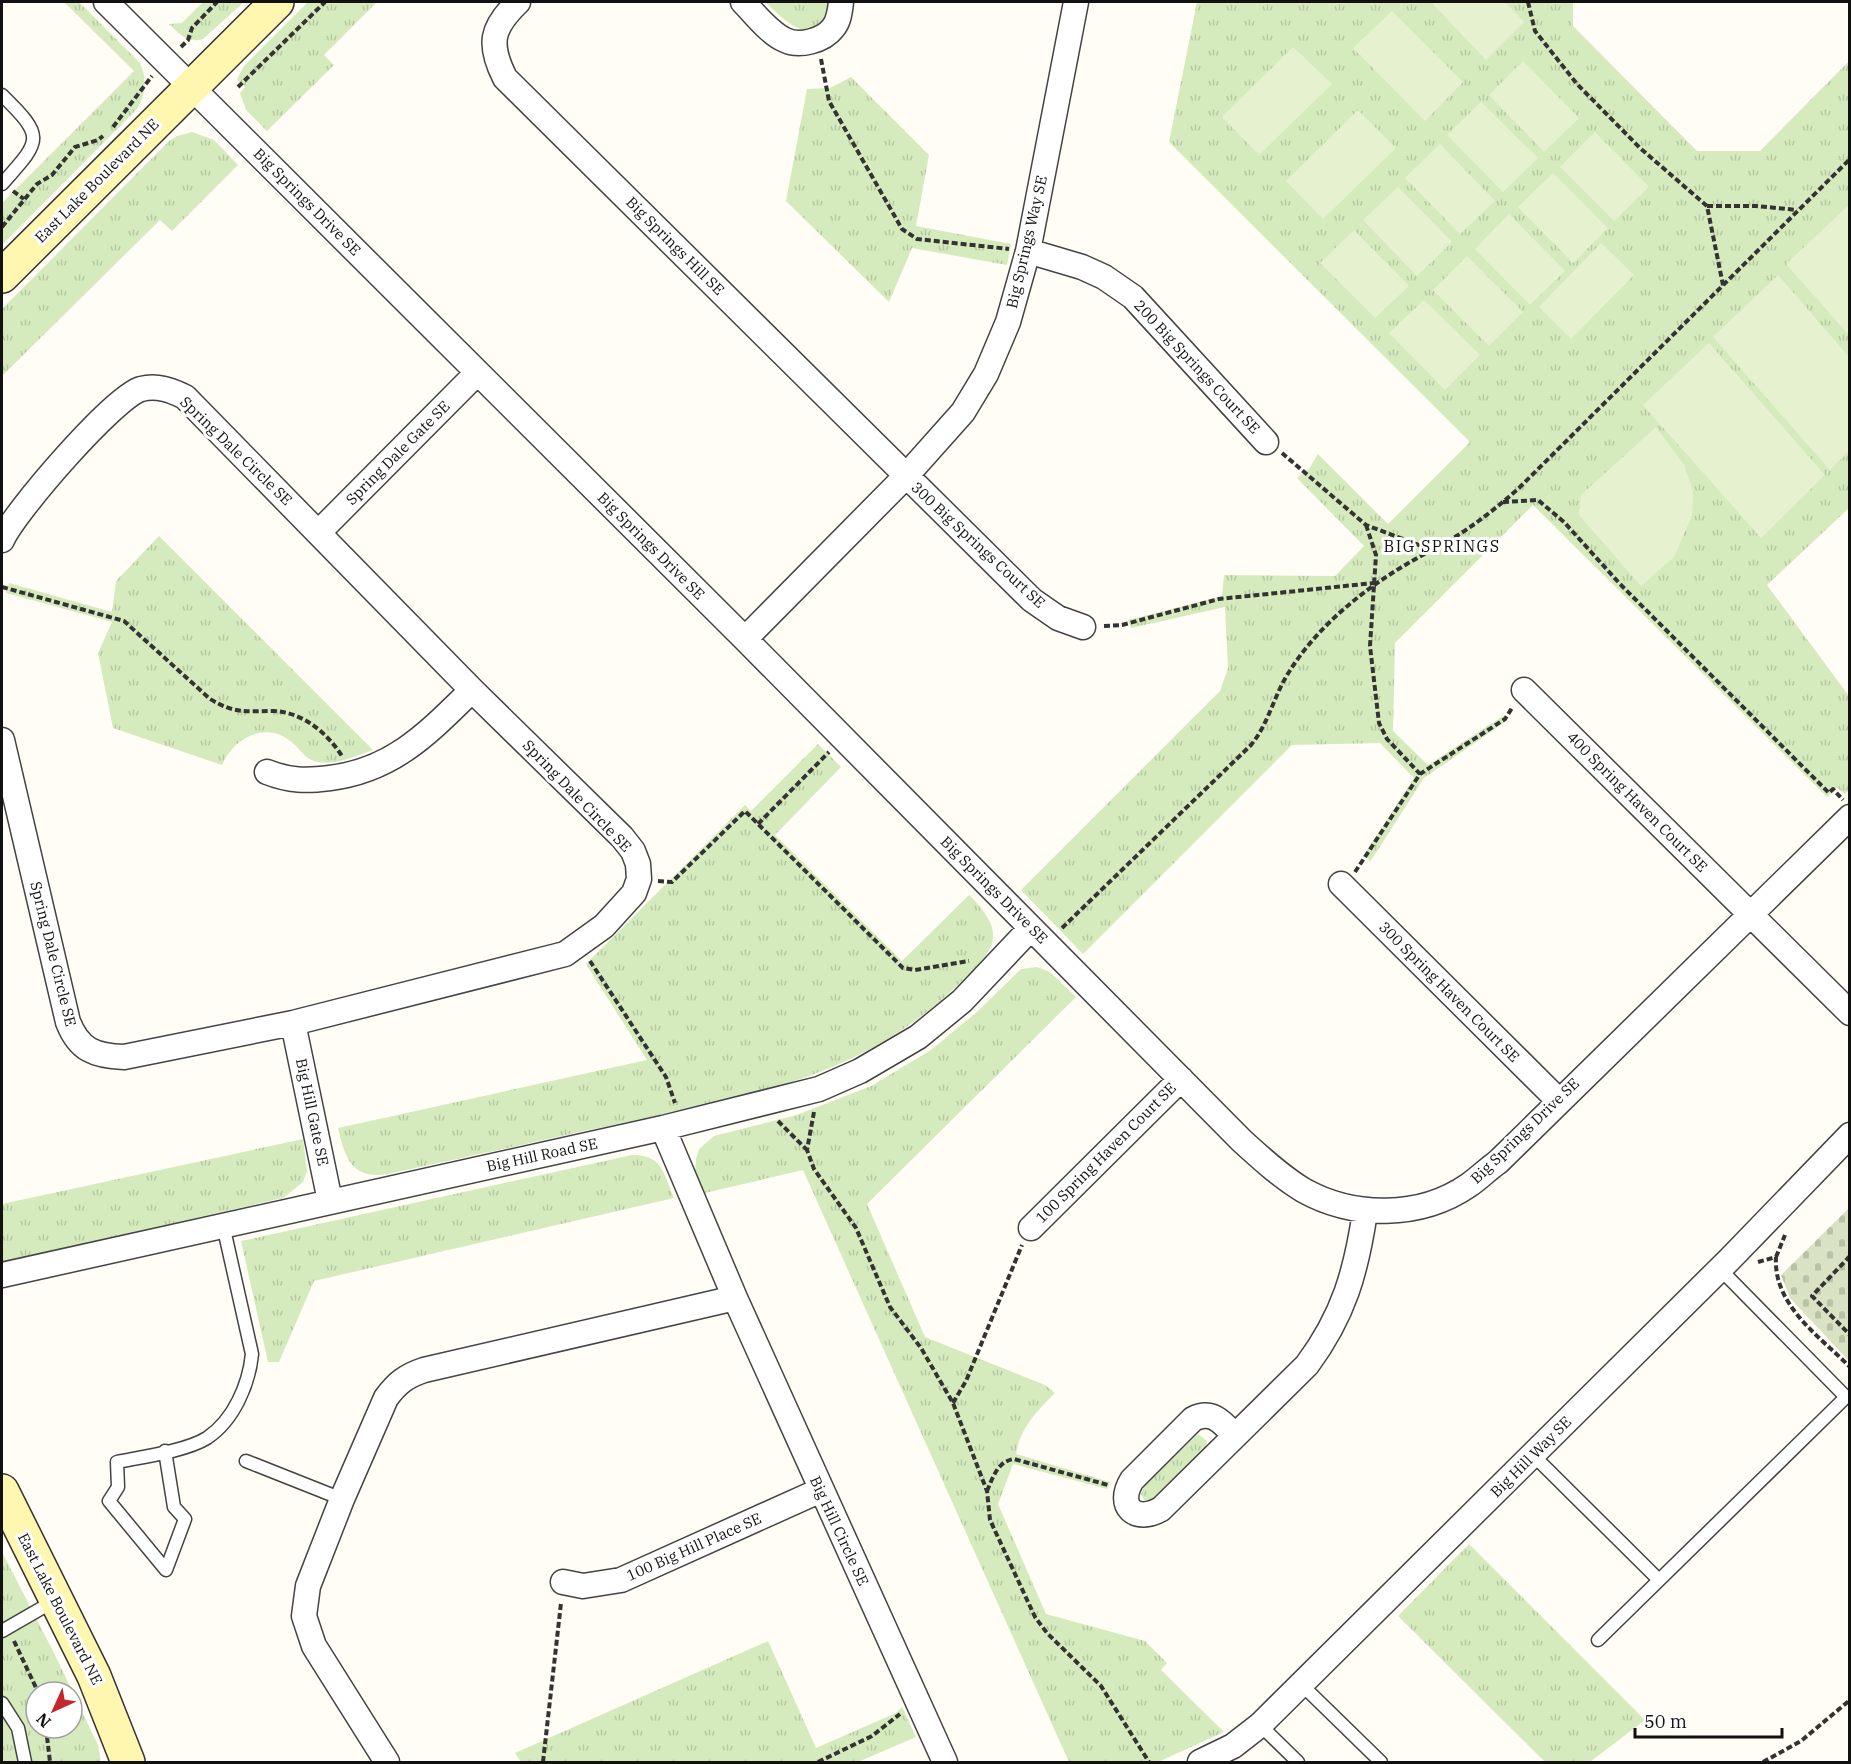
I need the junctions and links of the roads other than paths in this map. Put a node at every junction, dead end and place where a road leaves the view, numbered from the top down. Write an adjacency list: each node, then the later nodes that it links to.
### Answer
1 (106, 2): 7 (street, Big Springs Drive SE)
2 (277, 2): 7 (main road, East Lake Boulevard NE)
3 (518, 2): 14 (street, Big Springs Hill SE)
4 (743, 2): 5 (street)
5 (842, 2)
6 (1076, 2): 10 (street, Big Springs Way SE)
7 (192, 87): 11 (main road, East Lake Boulevard NE); 12 (street, Big Springs Drive SE)
8 (2, 95): 9 (lane)
9 (2, 184)
10 (1028, 251): 13 (street, 200 Big Springs Court SE); 14 (street, Big Springs Way SE)
11 (2, 276)
12 (477, 373): 15 (street, Spring Dale Gate SE); 18 (street, Big Springs Drive SE)
13 (1266, 442)
14 (906, 476): 17 (street, 300 Big Springs Court SE); 18 (street, Big Springs Way SE)
15 (319, 532): 16 (street, Spring Dale Circle SE); 19 (street, Spring Dale Circle SE)
16 (2, 540)
17 (1083, 627)
18 (745, 639): 26 (street, Big Springs Drive SE)
19 (472, 690): 22 (street); 28 (street, Spring Dale Circle SE)
20 (1524, 690): 25 (street, 400 Spring Haven Court SE)
21 (2, 740): 28 (street, Spring Dale Circle SE)
22 (267, 772)
23 (1850, 817): 25 (street, Big Springs Drive SE)
24 (1341, 884): 30 (street, 300 Spring Haven Court SE)
25 (1750, 914): 27 (street); 30 (street, Big Springs Drive SE)
26 (1031, 928): 29 (street, Big Springs Drive SE); 31 (street, Big Hill Road SE)
27 (1850, 1013)
28 (293, 1023): 33 (street, Big Hill Gate SE)
29 (1181, 1079): 34 (street, Big Springs Drive SE); 36 (street, 100 Spring Haven Court SE)
30 (1558, 1100): 34 (street, Big Springs Drive SE)
31 (673, 1126): 33 (street, Big Hill Road SE); 39 (street, Big Hill Circle SE)
32 (1850, 1136): 37 (street, Big Hill Way SE)
33 (330, 1201): 35 (street, Big Hill Road SE)
34 (1365, 1212): 40 (street)
35 (223, 1225): 38 (street, Big Hill Road SE); 41 (lane)
36 (1031, 1228)
37 (1724, 1264): 42 (street, Big Hill Way SE); 47 (lane)
38 (2, 1275)
39 (735, 1298): 44 (street, Big Hill Circle SE); 46 (street)
40 (1235, 1436): 40 (street)
41 (165, 1451): 41 (lane)
42 (1533, 1455): 47 (lane); 52 (street, Big Hill Way SE)
43 (246, 1461): 46 (lane)
44 (821, 1490): 48 (street, 100 Big Hill Place SE); 58 (street, Big Hill Circle SE)
45 (2, 1491): 49 (main road, East Lake Boulevard NE)
46 (342, 1499): 57 (street)
47 (1659, 1580): 51 (lane)
48 (563, 1582)
49 (55, 1600): 50 (lane); 56 (main road, East Lake Boulevard NE)
50 (4, 1629)
51 (1598, 1640)
52 (1302, 1685): 54 (street, Big Hill Way SE); 61 (lane)
53 (2, 1704): 55 (lane)
54 (1260, 1725): 59 (street, Big Hill Way SE); 60 (lane)
55 (25, 1762)
56 (128, 1762)
57 (387, 1762)
58 (945, 1762)
59 (1200, 1762)
60 (1298, 1762)
61 (1381, 1762)

